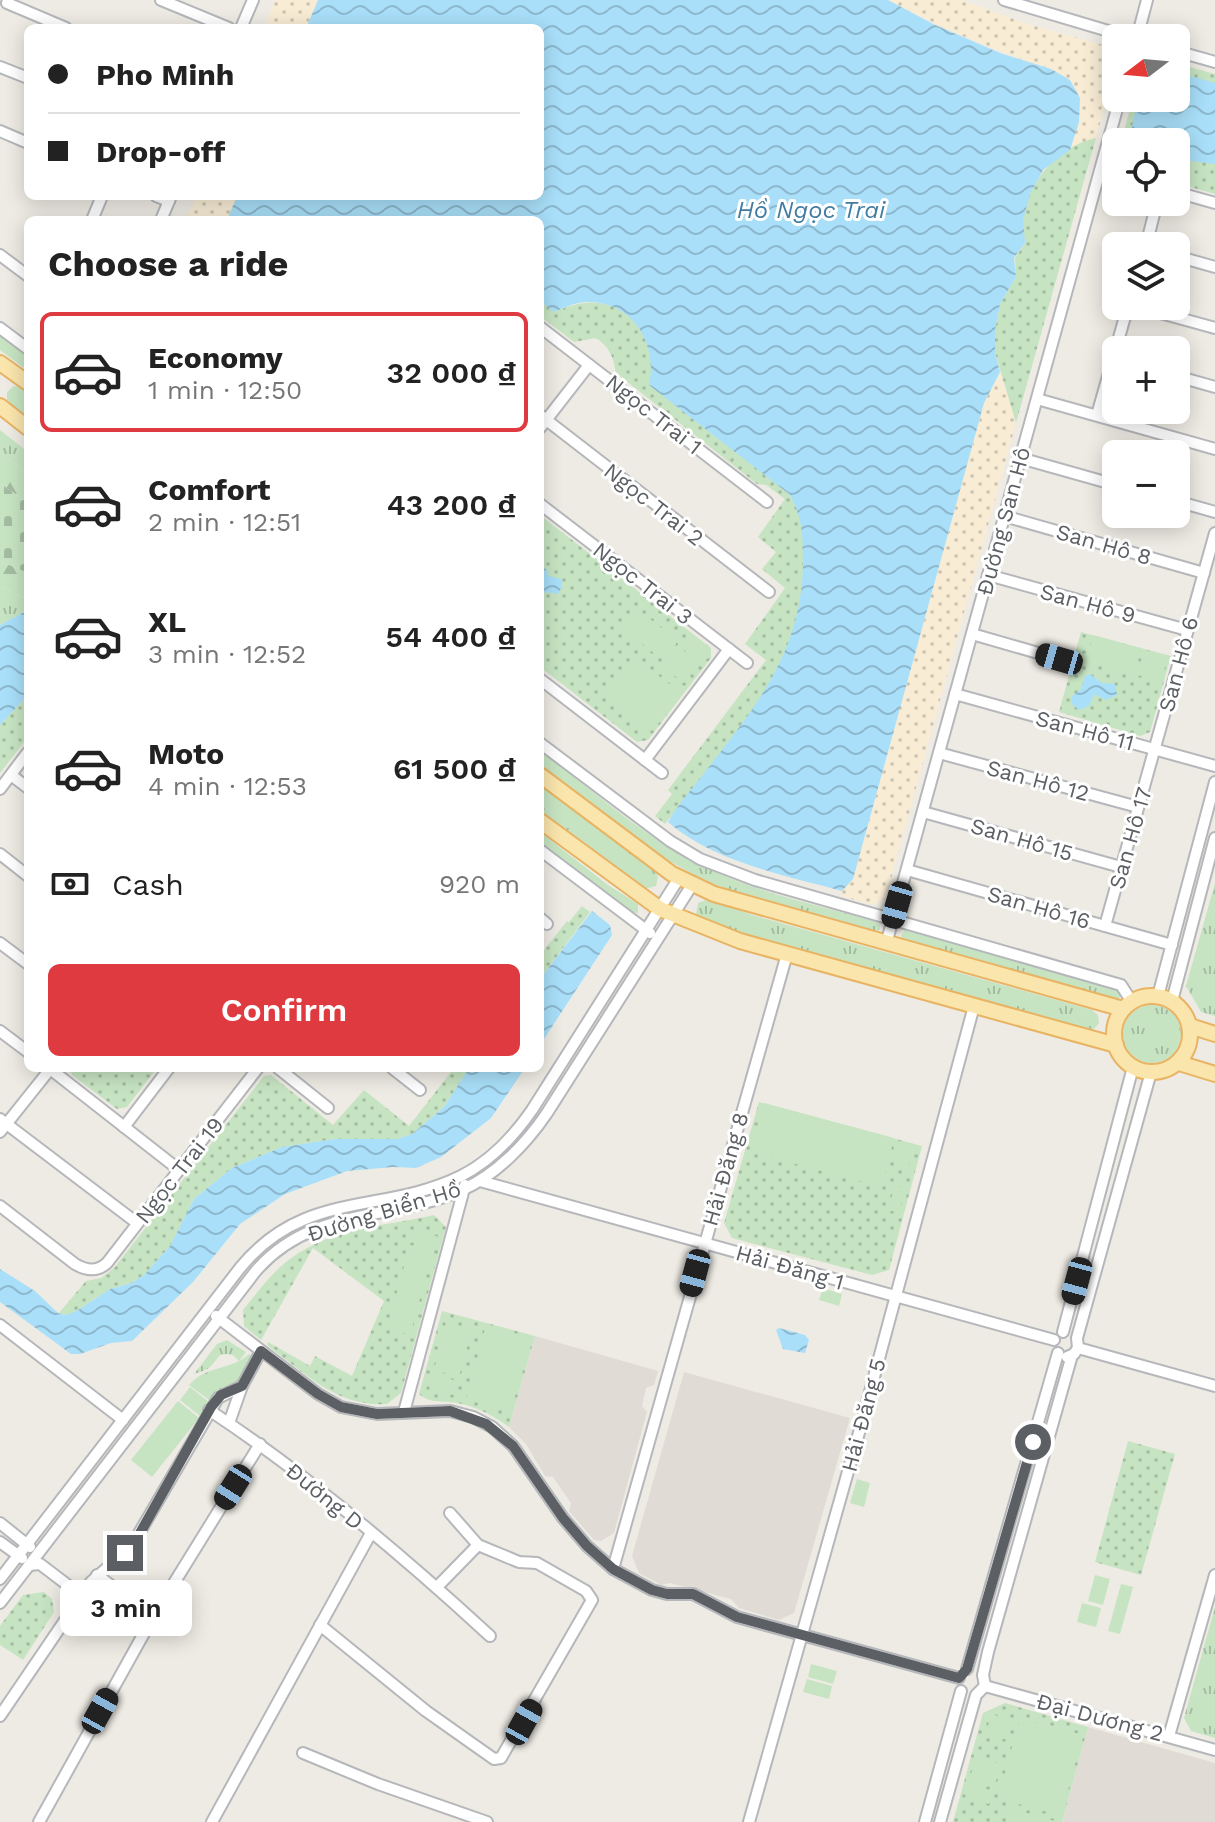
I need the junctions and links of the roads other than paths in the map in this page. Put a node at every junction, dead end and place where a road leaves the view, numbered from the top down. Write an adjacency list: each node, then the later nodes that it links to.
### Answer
1 (161, 0): 7 (street)
2 (253, 0): 8 (street)
3 (1004, 0): 10 (street)
4 (1147, 0): 9 (street)
5 (7, 3): 6 (street)
6 (57, 24)
7 (219, 24)
8 (243, 24)
9 (1139, 24)
10 (1102, 29)
11 (1190, 55): 12 (street)
12 (1215, 62)
13 (0, 67): 14 (street)
14 (24, 76)
15 (1116, 112): 18 (street, Đường San Hô)
16 (0, 131): 17 (street)
17 (24, 141)
18 (1100, 171): 35 (street, Đường San Hô)
19 (1190, 196): 20 (street)
20 (1215, 203)
21 (0, 255): 24 (street)
22 (1190, 260): 23 (street)
23 (1215, 267)
24 (24, 273)
25 (1186, 320): 27 (street)
26 (0, 328): 29 (street)
27 (1215, 328)
28 (544, 330): 31 (street, Ngọc Trai 1)
29 (24, 346)
30 (0, 363): 32 (main road)
31 (589, 365): 39 (street); 45 (street, Ngọc Trai 1)
32 (24, 380)
33 (1190, 380): 34 (street)
34 (1215, 387)
35 (1037, 399): 38 (street); 43 (street, Đường San Hô)
36 (1102, 399): 38 (street)
37 (0, 406): 41 (main road)
38 (1097, 415): 42 (street)
39 (544, 419)
40 (544, 423): 53 (street, Ngọc Trai 2)
41 (24, 425)
42 (1215, 449)
43 (1020, 458): 44 (street); 49 (street, Đường San Hô)
44 (1102, 481)
45 (767, 502)
46 (1190, 505): 48 (street)
47 (544, 507): 56 (street, Ngọc Trai 3)
48 (1215, 512)
49 (1004, 516): 51 (street, San Hô 8); 52 (street, Đường San Hô)
50 (1215, 533): 51 (street, San Hô 6)
51 (1204, 573): 54 (street, San Hô 6)
52 (988, 575): 54 (street, San Hô 9); 55 (street, Đường San Hô)
53 (769, 592)
54 (1187, 630): 62 (street, San Hô 6)
55 (972, 634): 57 (street); 60 (street, Đường San Hô)
56 (729, 649): 58 (street, Ngọc Trai 3); 65 (street)
57 (1059, 659)
58 (747, 663)
59 (544, 682): 65 (street)
60 (955, 694): 62 (street, San Hô 11); 63 (street, Đường San Hô)
61 (544, 746): 84 (street)
62 (1155, 750): 66 (street, San Hô 11); 73 (street, San Hô 17)
63 (939, 753): 73 (street, San Hô 12); 74 (street, Đường San Hô)
64 (24, 757): 68 (street)
65 (645, 760): 67 (street)
66 (1215, 766)
67 (662, 773)
68 (11, 775): 71 (street); 72 (street)
69 (544, 778): 82 (main road)
70 (1215, 782): 90 (street)
71 (24, 785)
72 (0, 789)
73 (1138, 807): 79 (street, San Hô 17)
74 (923, 812): 79 (street, San Hô 15); 80 (street, Đường San Hô)
75 (544, 824): 83 (main road)
76 (1215, 838): 93 (street)
77 (544, 853): 86 (street)
78 (0, 854): 81 (street)
79 (1121, 867): 85 (street, San Hô 17)
80 (907, 870): 84 (street, Đường San Hô); 85 (street, San Hô 16)
81 (24, 873)
82 (686, 882): 83 (street, Đường Biển Hồ); 89 (main road)
83 (666, 913): 86 (street, Đường Biển Hồ); 87 (street, Đường Biển Hồ); 91 (main road)
84 (893, 921): 89 (street, Đường San Hô); 95 (street)
85 (1105, 926): 90 (street, San Hô 16)
86 (646, 931): 87 (street); 116 (street, Đường Biển Hồ)
87 (658, 938): 118 (street, Đường Biển Hồ)
88 (0, 943): 92 (street)
89 (886, 944): 95 (main road)
90 (1172, 945): 93 (street)
91 (787, 954): 94 (main road); 122 (street, Hải Đăng 8)
92 (24, 961)
93 (1165, 999): 95 (main road); 96 (main road)
94 (974, 1006): 99 (main road); 123 (street, Hải Đăng 5)
95 (1128, 1006): 99 (main road)
96 (1190, 1026): 98 (main road); 101 (main road)
97 (0, 1031): 100 (street)
98 (1215, 1034)
99 (1116, 1045): 102 (main road)
100 (24, 1049)
101 (1179, 1063): 109 (main road); 110 (main road)
102 (1133, 1067): 109 (main road); 127 (street)
103 (47, 1072): 113 (street)
104 (55, 1072): 114 (street)
105 (166, 1072): 114 (street)
106 (255, 1072): 115 (street, Ngọc Trai 19)
107 (283, 1072): 112 (street)
108 (405, 1072): 111 (street)
109 (1151, 1072): 129 (street)
110 (1215, 1074)
111 (420, 1090)
112 (328, 1108)
113 (2, 1125): 121 (street)
114 (124, 1127): 115 (street)
115 (178, 1169): 121 (street, Ngọc Trai 19)
116 (474, 1169): 117 (street, Đường Biển Hồ); 118 (street)
117 (462, 1176): 119 (street); 124 (street, Đường Biển Hồ)
118 (480, 1181): 119 (street, Đường Biển Hồ); 122 (street, Hải Đăng 1)
119 (466, 1188): 125 (street, Đường Biển Hồ); 135 (street)
120 (0, 1206): 121 (street, Ngọc Trai 19)
121 (137, 1223)
122 (703, 1243): 123 (street, Hải Đăng 1); 147 (street, Hải Đăng 8)
123 (895, 1296): 128 (street, Hải Đăng 1); 156 (street, Hải Đăng 5)
124 (207, 1310): 125 (street); 136 (street, Đường Biển Hồ)
125 (219, 1319): 130 (street); 146 (street, Đường Biển Hồ)
126 (0, 1325): 136 (street)
127 (1063, 1332): 128 (street); 129 (street)
128 (1054, 1340): 131 (street)
129 (1076, 1347): 131 (street); 133 (street); 160 (street)
130 (261, 1351): 132 (street); 135 (street)
131 (1058, 1353): 158 (street)
132 (242, 1386): 134 (street); 137 (street)
133 (1215, 1386)
134 (209, 1410): 137 (street, Đường D); 148 (street)
135 (404, 1412): 147 (street)
136 (123, 1420): 143 (street, Đường Biển Hồ)
137 (229, 1423): 138 (street, Đường D)
138 (260, 1444): 141 (street, Đường D); 154 (street)
139 (450, 1513): 144 (street)
140 (0, 1523): 143 (street)
141 (371, 1533): 151 (street, Đường D); 155 (street)
142 (0, 1542): 145 (street)
143 (27, 1544): 145 (street, Đường Biển Hồ); 146 (street)
144 (478, 1545): 151 (street); 155 (street)
145 (18, 1556): 146 (street); 150 (street, Đường Biển Hồ)
146 (36, 1560): 152 (street); 153 (street, Đường Biển Hồ)
147 (613, 1569): 156 (street)
148 (97, 1575): 152 (street); 154 (street)
149 (1215, 1575): 164 (street)
150 (0, 1579)
151 (437, 1587): 157 (street, Đường D)
152 (82, 1596): 163 (street)
153 (0, 1603)
154 (153, 1617): 168 (street)
155 (320, 1625): 169 (street)
156 (801, 1634): 159 (street); 170 (street, Hải Đăng 5)
157 (490, 1636)
158 (967, 1669): 159 (street); 160 (street)
159 (959, 1678): 161 (street)
160 (984, 1680): 162 (street); 164 (street, Đại Dương 2)
161 (961, 1691): 162 (street); 171 (street)
162 (976, 1695): 172 (street)
163 (0, 1716)
164 (1169, 1736): 165 (street, Đại Dương 2)
165 (1215, 1750)
166 (303, 1753): 167 (street)
167 (482, 1821)
168 (39, 1822)
169 (212, 1822)
170 (749, 1822)
171 (925, 1822)
172 (940, 1822)

